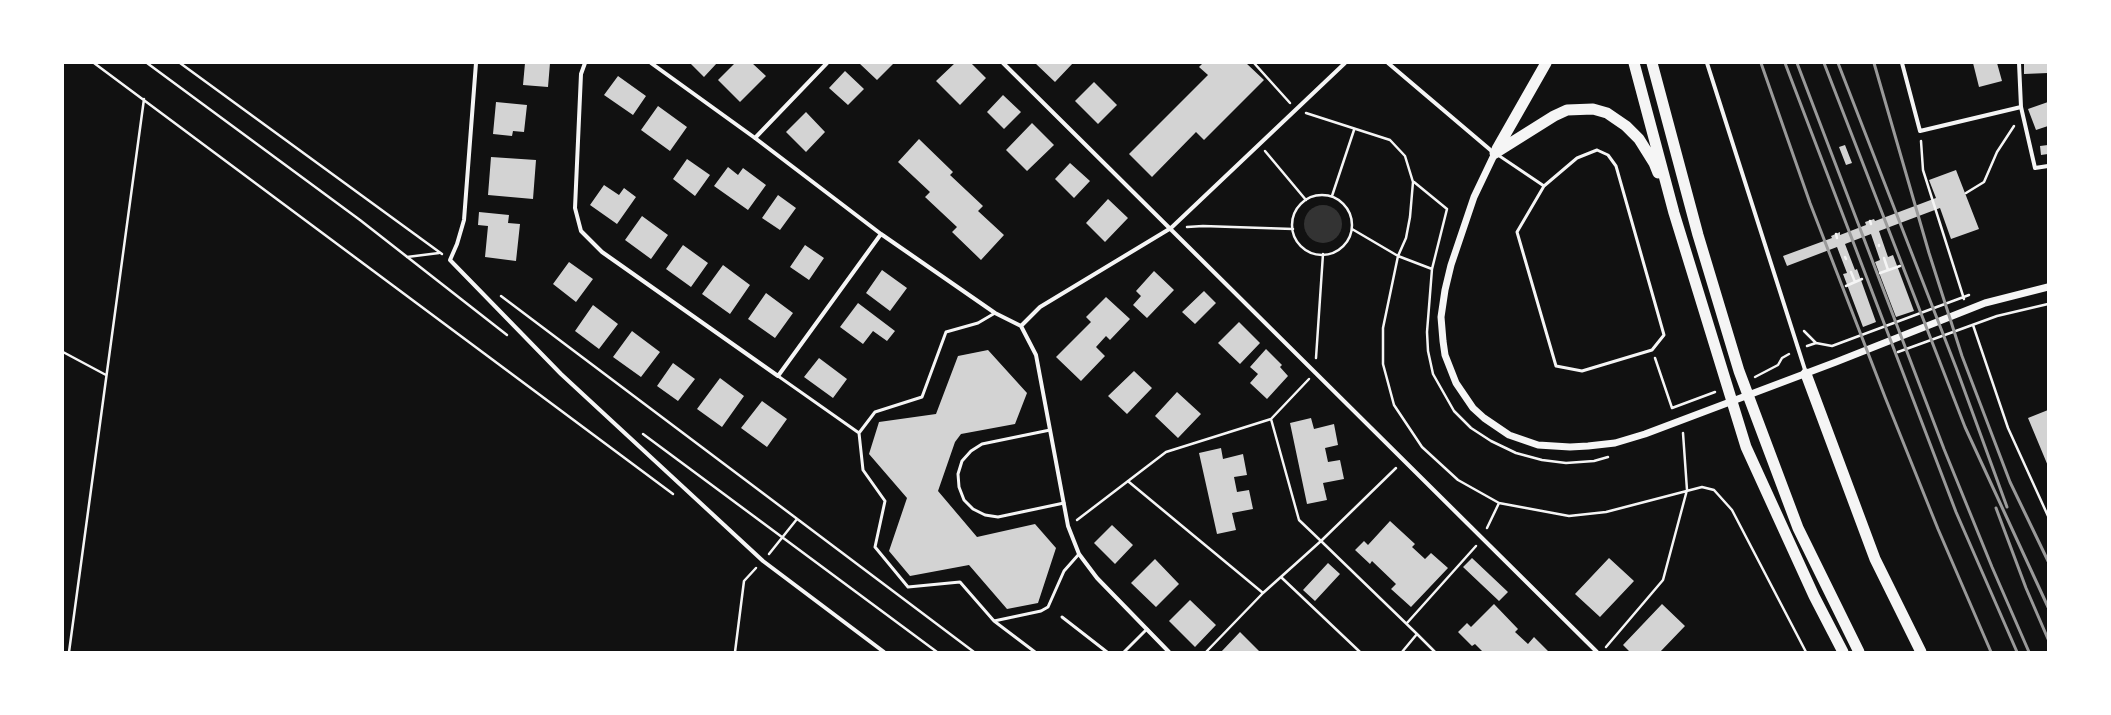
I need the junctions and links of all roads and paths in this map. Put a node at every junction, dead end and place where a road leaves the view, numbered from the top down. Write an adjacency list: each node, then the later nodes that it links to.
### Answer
1 (94, 63): 18 (path)
2 (147, 63): 41 (path)
3 (180, 63): 39 (path)
4 (476, 63): 43 (street)
5 (585, 63): 70 (street)
6 (651, 63): 24 (street)
7 (827, 63): 24 (street)
8 (1003, 63): 33 (street)
9 (1254, 63): 20 (path)
10 (1344, 63): 20 (street)
11 (1388, 63): 26 (street)
12 (1546, 63): 26 (highway)
13 (1634, 63): 32 (highway)
14 (1652, 63): 116 (highway)
15 (1707, 63): 68 (street)
16 (1902, 63): 23 (street)
17 (2019, 63): 19 (street)
18 (144, 99): 69 (path); 81 (path)
19 (2021, 107): 21 (street); 23 (street)
20 (1297, 110): 22 (path); 25 (street)
21 (2022, 113): 27 (street); 29 (path)
22 (1354, 130): 30 (path); 45 (path)
23 (1920, 131): 55 (path)
24 (755, 138): 36 (street)
25 (1260, 144): 31 (path); 33 (street)
26 (1495, 153): 28 (lane); 32 (highway); 68 (street)
27 (2048, 166)
28 (1544, 186): 62 (lane); 62 (lane)
29 (1966, 193)
30 (1332, 196): 31 (path); 35 (path)
31 (1306, 200): 34 (path)
32 (1674, 213): 115 (highway)
33 (1171, 228): 34 (path); 59 (street); 66 (street)
34 (1293, 229): 40 (path)
35 (1352, 229): 40 (path); 45 (path)
36 (881, 234): 57 (street); 70 (street)
37 (1836, 234): 38 (path)
38 (1837, 238)
39 (440, 253): 41 (path); 43 (path)
40 (1322, 254): 66 (path)
41 (407, 257): 60 (path)
42 (1884, 258): 46 (path)
43 (450, 260): 91 (street)
44 (1900, 266): 46 (path)
45 (1432, 269): 77 (path)
46 (1888, 270): 48 (path)
47 (1851, 272): 50 (path)
48 (1880, 274)
49 (1862, 279): 50 (path)
50 (1855, 282): 51 (path)
51 (1846, 286)
52 (2048, 287): 68 (street)
53 (495, 291): 85 (path)
54 (1969, 294): 61 (path)
55 (1964, 302)
56 (2048, 304): 64 (path)
57 (994, 313): 59 (street); 75 (lane)
58 (1972, 324): 84 (path)
59 (1021, 326): 74 (street)
60 (508, 336)
61 (1816, 343)
62 (1652, 350): 71 (path)
63 (63, 352): 69 (path)
64 (1891, 355)
65 (1782, 358): 67 (path)
66 (1315, 372): 72 (path); 78 (street)
67 (1765, 373)
68 (1806, 374): 117 (highway)
69 (106, 375): 99 (path)
70 (778, 376): 75 (lane)
71 (1682, 405)
72 (1271, 419): 79 (path); 89 (path)
73 (637, 429): 87 (path)
74 (1050, 430): 82 (street); 82 (lane)
75 (859, 434): 95 (lane)
76 (1676, 435): 80 (path)
77 (1609, 457)
78 (1404, 460): 88 (street); 89 (path)
79 (1129, 482): 86 (path); 93 (path)
80 (1687, 490): 113 (path); 114 (path)
81 (674, 495)
82 (1064, 503): 86 (street)
83 (1498, 503): 88 (path)
84 (2048, 516)
85 (797, 519): 87 (path); 103 (path)
86 (1068, 526): 90 (street)
87 (782, 537): 91 (path); 102 (path)
88 (1483, 539): 96 (path); 112 (street)
89 (1322, 541): 92 (path); 96 (path)
90 (1079, 554): 95 (lane); 97 (street)
91 (763, 561): 100 (path); 101 (street)
92 (1282, 578): 93 (path); 109 (path)
93 (1263, 593): 108 (path)
94 (1062, 617): 105 (lane)
95 (994, 621): 104 (lane)
96 (1407, 623): 98 (path)
97 (1147, 629): 106 (lane); 107 (street)
98 (1417, 634): 110 (path); 111 (path)
99 (69, 652)
100 (734, 652)
101 (884, 652)
102 (936, 652)
103 (974, 652)
104 (1035, 652)
105 (1107, 652)
106 (1124, 652)
107 (1170, 652)
108 (1206, 652)
109 (1360, 652)
110 (1402, 652)
111 (1435, 652)
112 (1597, 652)
113 (1602, 652)
114 (1806, 652)
115 (1843, 652)
116 (1858, 652)
117 (1921, 652)

